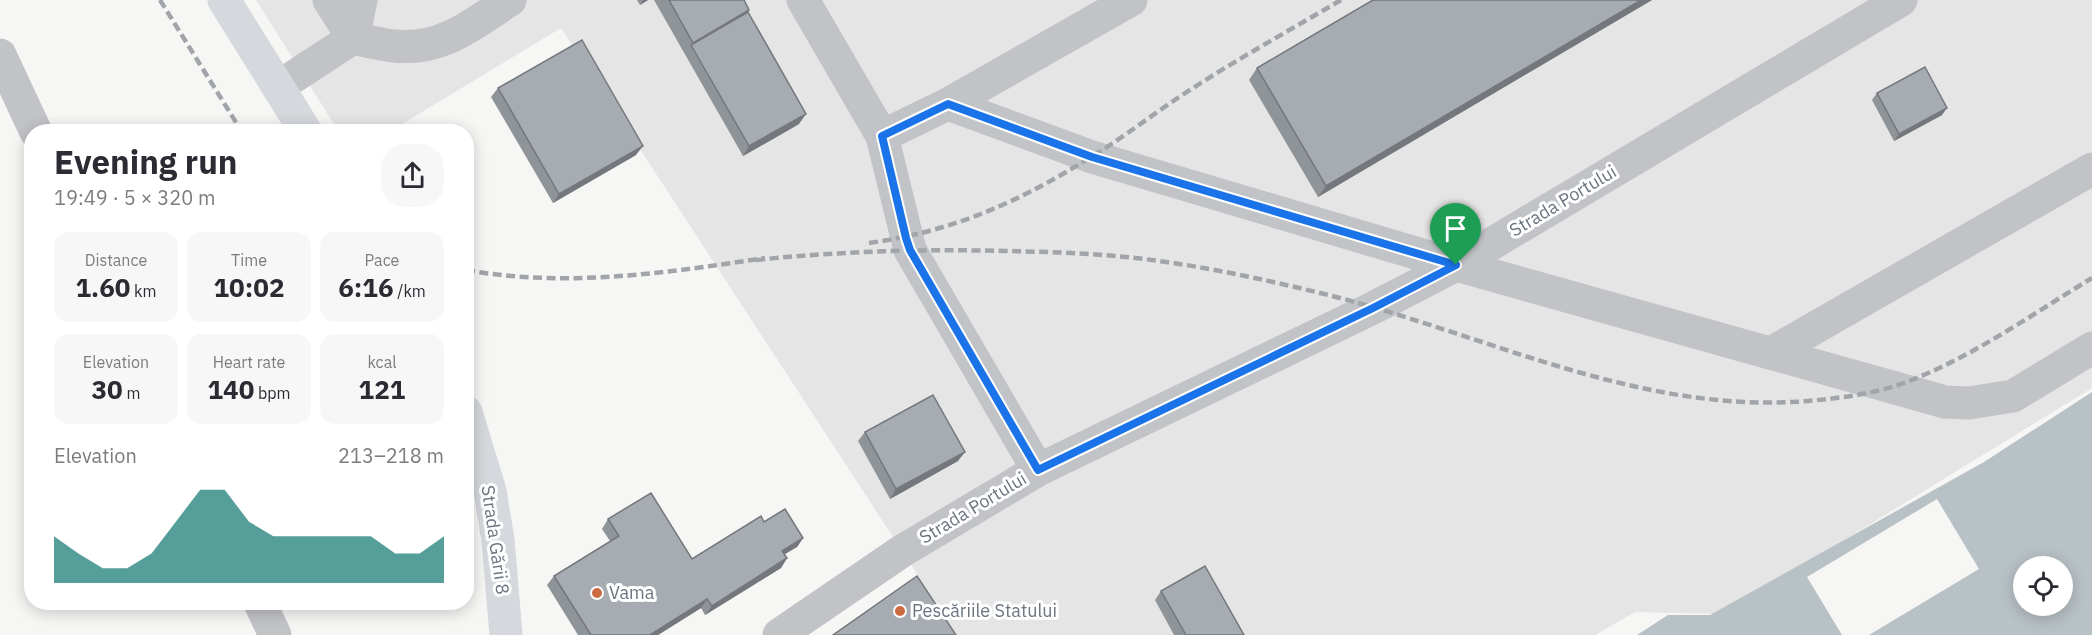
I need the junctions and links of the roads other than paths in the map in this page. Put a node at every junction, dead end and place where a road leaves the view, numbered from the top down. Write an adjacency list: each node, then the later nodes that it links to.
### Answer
1 (224, 0): 10 (main road)
2 (329, 0): 8 (street)
3 (361, 0): 8 (street)
4 (510, 0): 8 (street)
5 (803, 0): 14 (street)
6 (1131, 0): 11 (street)
7 (1901, 0): 16 (street, Strada Portului)
8 (354, 38): 10 (street)
9 (0, 55): 12 (street)
10 (278, 87): 13 (main road)
11 (948, 104): 14 (street); 16 (street)
12 (32, 124)
13 (301, 124)
14 (882, 136): 20 (street)
15 (2092, 169): 18 (street)
16 (1456, 265): 18 (street); 20 (street, Strada Portului)
17 (2092, 348): 18 (street)
18 (1771, 352)
19 (474, 438): 23 (main road, Strada Gării 8)
20 (1038, 470): 24 (street, Strada Portului)
21 (263, 610): 22 (street)
22 (275, 635)
23 (506, 635)
24 (779, 635)

